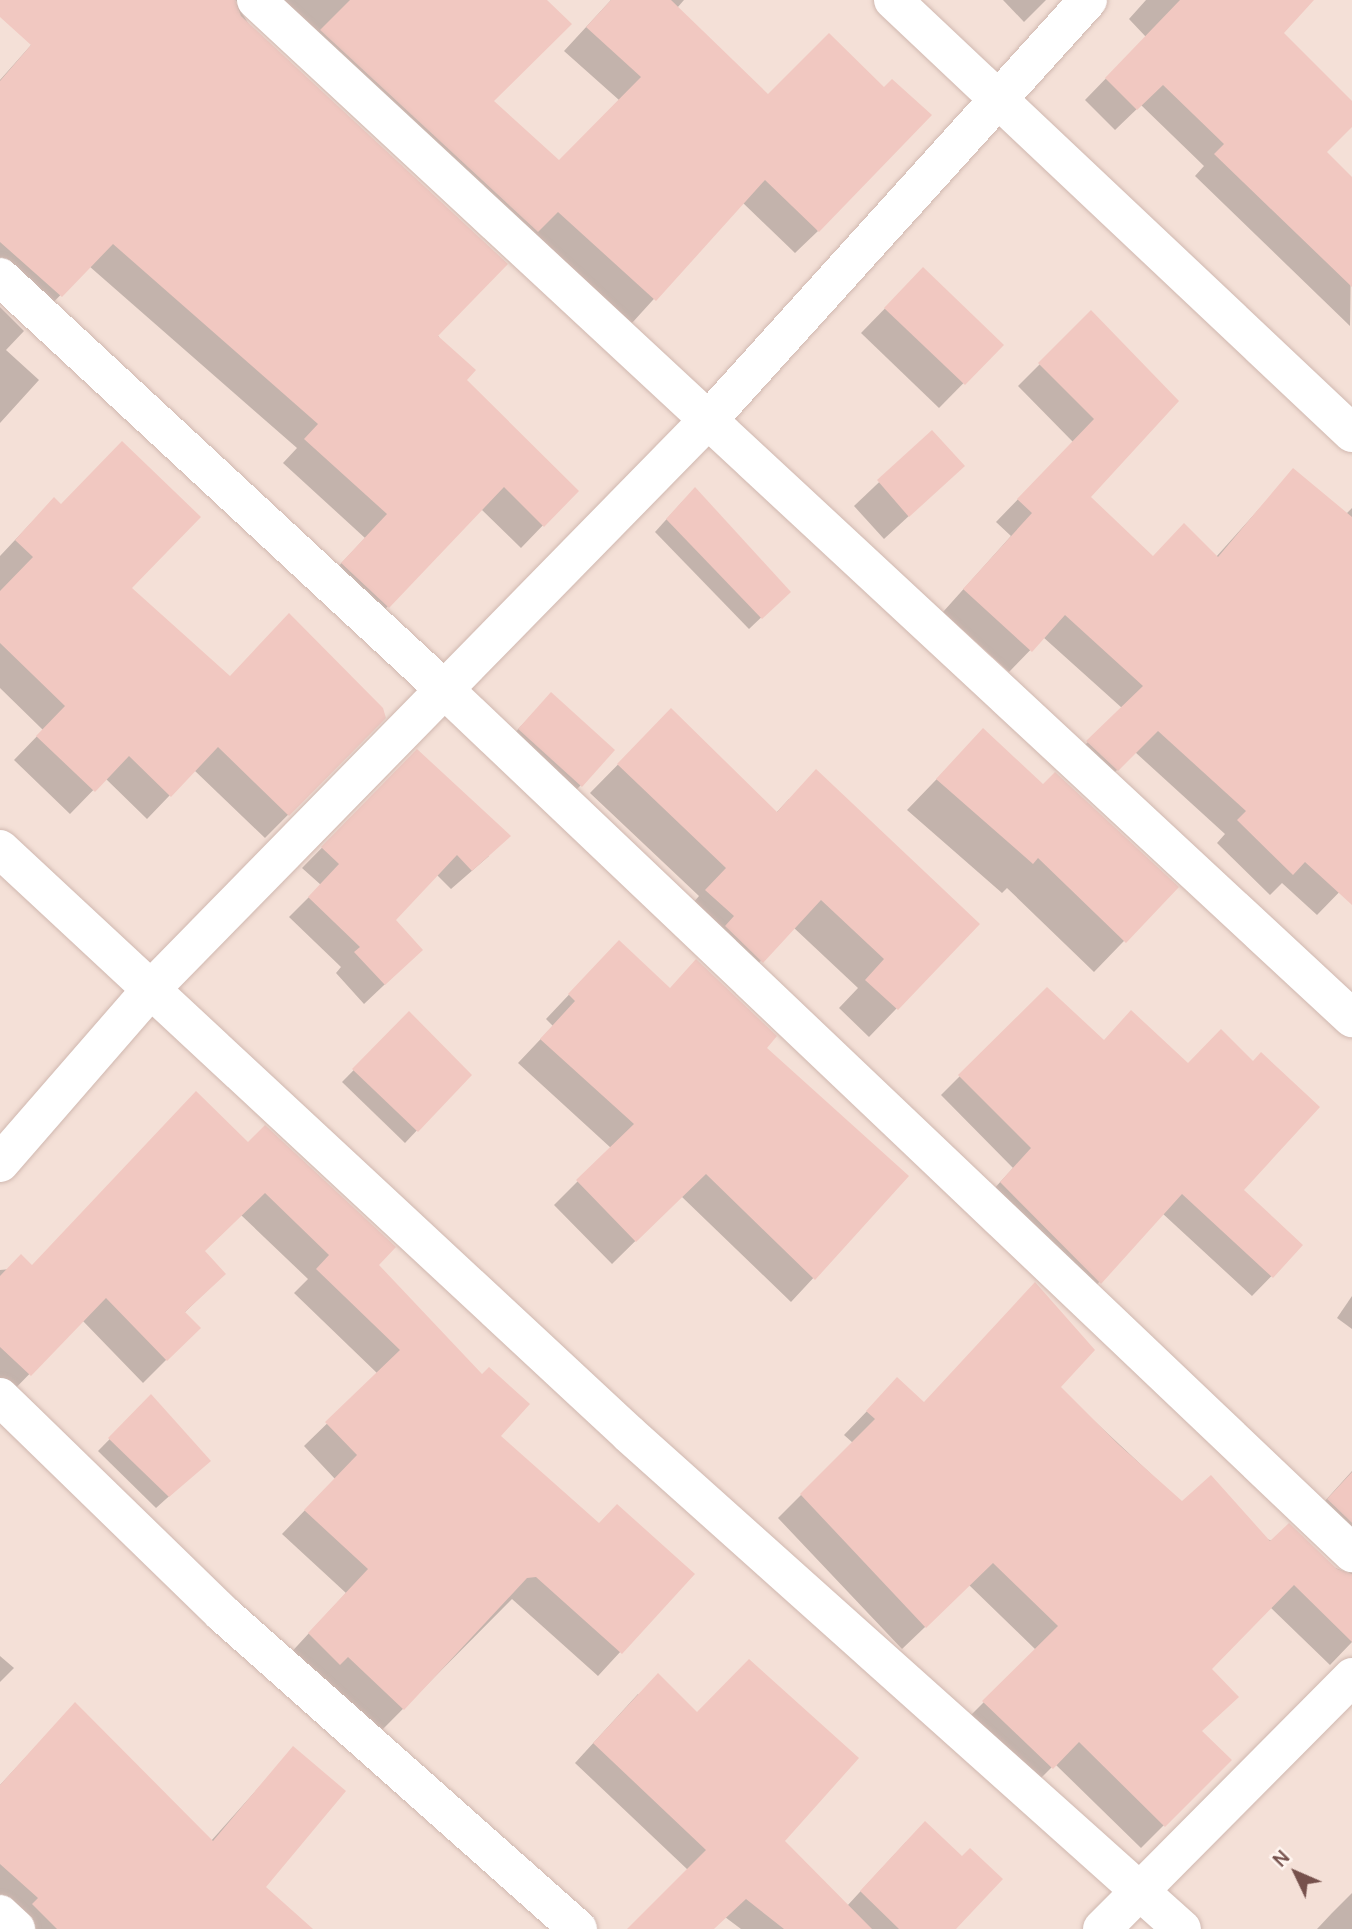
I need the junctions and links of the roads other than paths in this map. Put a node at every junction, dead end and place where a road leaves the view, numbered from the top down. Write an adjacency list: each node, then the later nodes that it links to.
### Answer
1 (256, 0): 6 (street)
2 (893, 0): 4 (street)
3 (1088, 0): 4 (street)
4 (998, 97): 6 (street); 7 (street)
5 (0, 277): 8 (street)
6 (711, 417): 8 (street); 11 (street)
7 (1352, 433)
8 (446, 691): 10 (street); 14 (street)
9 (0, 849): 10 (street)
10 (152, 988): 12 (street); 16 (street)
11 (1352, 1018)
12 (0, 1163)
13 (0, 1397): 19 (street)
14 (1352, 1553)
15 (1352, 1677): 16 (street)
16 (1139, 1890): 20 (street); 21 (street)
17 (0, 1914): 18 (street)
18 (16, 1929)
19 (578, 1929)
20 (1102, 1929)
21 (1182, 1929)

